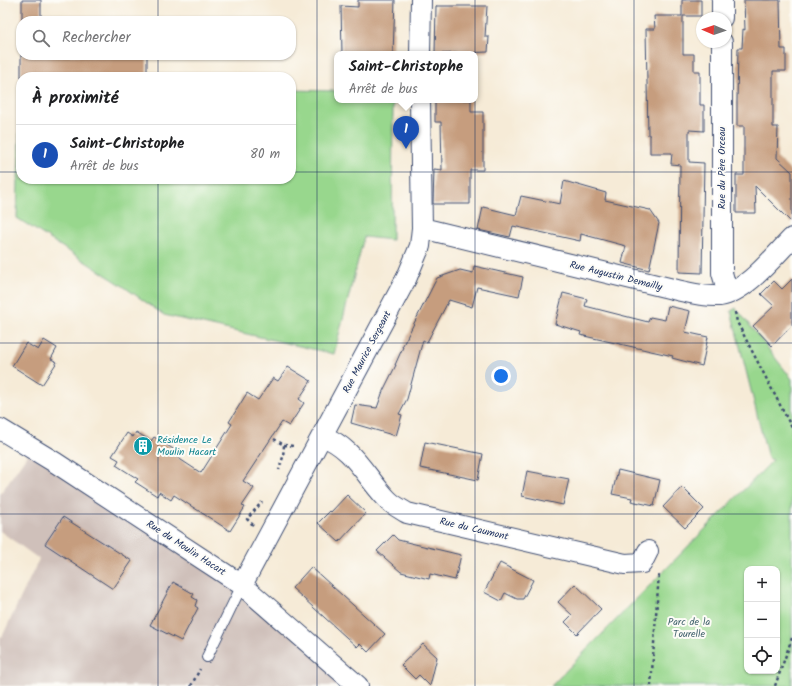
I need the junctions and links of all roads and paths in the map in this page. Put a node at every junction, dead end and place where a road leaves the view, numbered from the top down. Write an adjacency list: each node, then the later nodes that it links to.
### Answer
1 (421, 0): 5 (street)
2 (722, 0): 3 (street)
3 (722, 12)
4 (722, 48): 9 (street, Rue du Père Orceau)
5 (420, 51)
6 (420, 103): 7 (street, Rue Maurice Sergeant)
7 (422, 228): 9 (street, Rue Augustin Demailly); 12 (street, Rue Maurice Sergeant)
8 (792, 238): 9 (street, Rue Augustin Demailly)
9 (728, 293): 10 (path)
10 (792, 428)
11 (0, 429): 21 (street, Rue du Moulin Hacart)
12 (322, 436): 19 (street, Rue du Caumont); 21 (street, Rue Maurice Sergeant)
13 (274, 439): 14 (path)
14 (284, 445): 15 (path); 16 (path)
15 (290, 446)
16 (276, 478)
17 (267, 497): 18 (path)
18 (247, 519)
19 (648, 551)
20 (660, 574): 25 (path)
21 (242, 585): 23 (lane); 24 (street, Rue du Moulin Hacart)
22 (792, 638): 26 (path)
23 (207, 656)
24 (358, 686)
25 (651, 686)
26 (775, 686)

